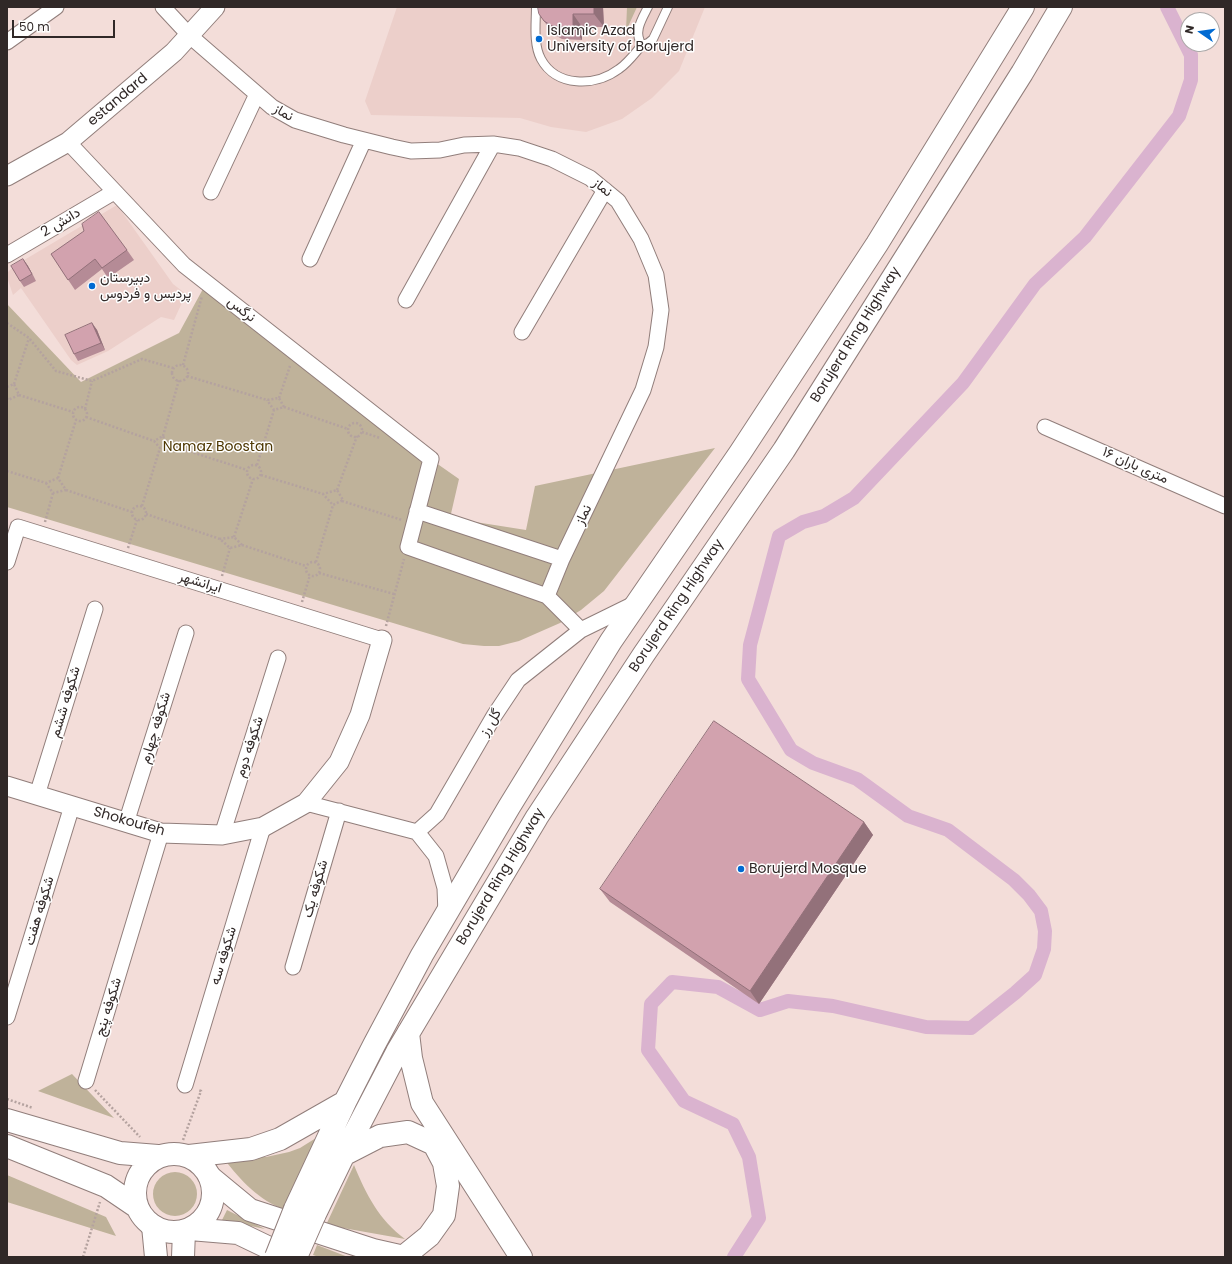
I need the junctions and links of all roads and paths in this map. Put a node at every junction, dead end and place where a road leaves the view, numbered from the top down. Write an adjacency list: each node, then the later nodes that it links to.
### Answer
1 (56, 7): 10 (street)
2 (163, 7): 9 (street, نماز)
3 (215, 7): 9 (street, estandard)
4 (536, 7): 11 (lane)
5 (648, 7): 11 (lane)
6 (668, 7): 11 (lane)
7 (1022, 7): 87 (main road, Borujerd Ring Highway)
8 (1061, 7): 107 (main road, Borujerd Ring Highway)
9 (190, 36): 12 (street, نماز); 14 (street, estandard)
10 (7, 42)
11 (642, 45)
12 (257, 94): 13 (street, نماز); 19 (street)
13 (364, 140): 15 (street, نماز); 21 (street)
14 (68, 142): 16 (street, estandard); 18 (street, نرگس)
15 (494, 144): 17 (street, نماز); 23 (street)
16 (7, 176)
17 (605, 190): 25 (street); 77 (street, نماز)
18 (114, 192): 20 (street, دانش 2); 22 (street, نرگس)
19 (211, 192)
20 (7, 255)
21 (310, 259)
22 (206, 282): 27 (street, نرگس); 28 (path)
23 (406, 300)
24 (7, 323): 26 (path)
25 (522, 332)
26 (29, 338): 32 (path); 33 (path)
27 (295, 352): 36 (path); 69 (street, نرگس)
28 (183, 365): 29 (path); 30 (path)
29 (174, 368): 31 (path); 32 (path)
30 (187, 376): 31 (path); 38 (path)
31 (179, 380): 47 (path)
32 (92, 381): 40 (path)
33 (14, 384): 34 (path); 35 (path)
34 (7, 387)
35 (19, 395): 37 (path); 42 (path)
36 (279, 398): 38 (path); 39 (path)
37 (7, 400)
38 (268, 400): 41 (path)
39 (284, 407): 41 (path); 46 (path)
40 (85, 408): 42 (path); 43 (path)
41 (274, 410): 52 (path)
42 (73, 412): 44 (path)
43 (86, 417): 44 (path); 49 (path)
44 (76, 420): 56 (path)
45 (1045, 426): 66 (street, ۱۶ متری باران)
46 (348, 429): 48 (path); 48 (path)
47 (163, 436): 49 (path); 50 (path)
48 (357, 436): 60 (path)
49 (154, 441): 51 (path)
50 (167, 444): 51 (path); 53 (path)
51 (160, 448): 65 (path)
52 (256, 465): 53 (path); 55 (path)
53 (248, 470): 57 (path)
54 (7, 471): 58 (path)
55 (260, 475): 57 (path); 62 (path)
56 (58, 478): 58 (path); 59 (path)
57 (253, 479): 72 (path)
58 (46, 483): 61 (path)
59 (66, 490): 61 (path); 67 (path)
60 (337, 490): 62 (path); 63 (path)
61 (54, 493): 71 (path)
62 (323, 494): 64 (path)
63 (342, 501): 64 (path); 69 (path)
64 (333, 505): 80 (path)
65 (142, 506): 67 (path); 68 (path)
66 (1225, 506)
67 (132, 512): 70 (path)
68 (146, 514): 70 (path); 73 (path)
69 (415, 518): 75 (street); 77 (street)
70 (138, 520): 78 (path)
71 (41, 534): 78 (street, ایرانشهر); 79 (street, ایرانشهر)
72 (234, 537): 73 (path); 74 (path)
73 (220, 539): 76 (path)
74 (242, 545): 76 (path); 81 (path)
75 (408, 547): 85 (path); 86 (street)
76 (230, 548): 84 (path)
77 (562, 559): 86 (street, نماز)
78 (124, 560): 84 (street, ایرانشهر)
79 (7, 562)
80 (316, 562): 81 (path); 82 (path)
81 (306, 566): 83 (path)
82 (319, 573): 83 (path); 85 (path)
83 (310, 575): 89 (path)
84 (219, 589): 89 (street, ایرانشهر)
85 (394, 594): 92 (path)
86 (547, 596): 90 (street)
87 (637, 602): 90 (street, گل رز); 104 (main road, Borujerd Ring Highway)
88 (95, 609): 95 (street, شکوفه ششم)
89 (299, 614): 92 (street, ایرانشهر)
90 (582, 630): 101 (street, گل رز)
91 (186, 633): 99 (street, شکوفه چهارم)
92 (382, 640): 96 (street, Shokoufeh)
93 (278, 658): 103 (street, شکوفه دوم)
94 (7, 786): 95 (street, Shokoufeh)
95 (37, 795): 97 (street, Shokoufeh)
96 (306, 803): 98 (street); 100 (street, Shokoufeh)
97 (72, 806): 99 (street, Shokoufeh); 106 (street, شکوفه هفت)
98 (339, 811): 101 (street); 105 (street, شکوفه یک)
99 (126, 823): 102 (street, Shokoufeh)
100 (263, 827): 103 (street, Shokoufeh); 109 (street, شکوفه سه)
101 (417, 832): 104 (street)
102 (161, 833): 103 (street, Shokoufeh); 108 (street, شکوفه پنج)
103 (222, 836)
104 (446, 914): 110 (main road, Borujerd Ring Highway)
105 (293, 968)
106 (7, 1017)
107 (408, 1033): 114 (main road, Borujerd Ring Highway); 128 (main road)
108 (86, 1081): 113 (path)
109 (185, 1085): 113 (path)
110 (345, 1102): 113 (main road); 118 (main road, Borujerd Ring Highway)
111 (7, 1120): 113 (main road)
112 (7, 1146): 116 (main road)
113 (175, 1155): 115 (main road); 117 (main road)
114 (343, 1155): 118 (main road, Borujerd Ring Highway); 127 (main road)
115 (210, 1177): 120 (main road); 127 (main road)
116 (106, 1186): 117 (main road); 121 (path)
117 (137, 1207): 119 (main road)
118 (305, 1212): 124 (main road, bridge); 126 (main road, bridge)
119 (153, 1226): 120 (main road); 122 (main road)
120 (187, 1230): 123 (main road); 125 (main road)
121 (83, 1257)
122 (156, 1257)
123 (182, 1257)
124 (276, 1257)
125 (288, 1257)
126 (296, 1257)
127 (403, 1257)
128 (521, 1257)

